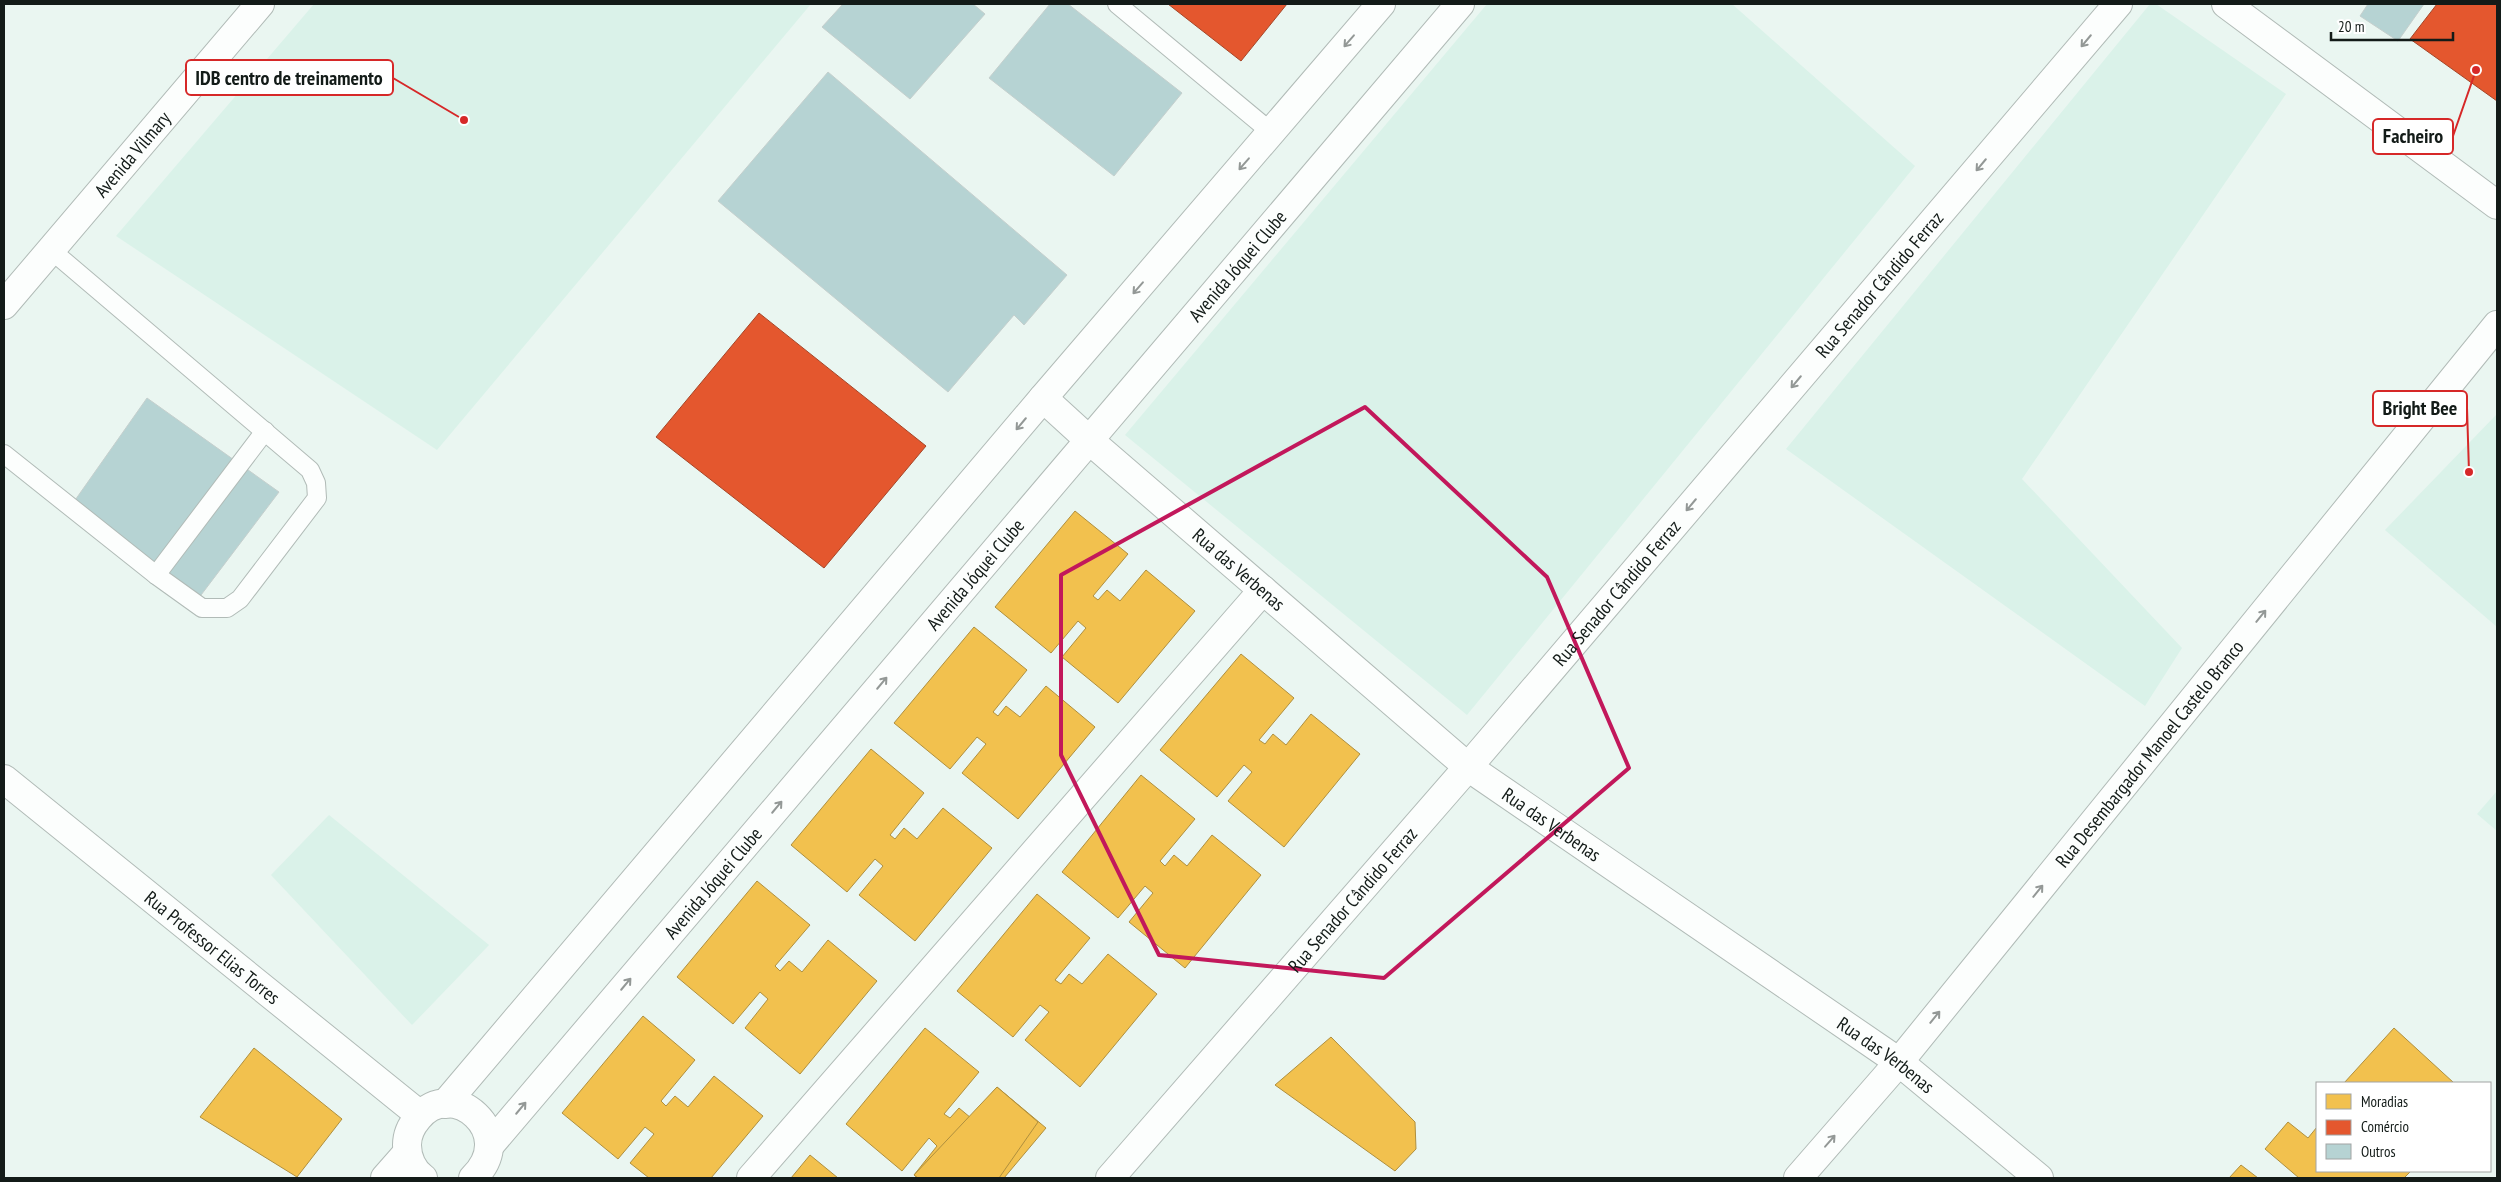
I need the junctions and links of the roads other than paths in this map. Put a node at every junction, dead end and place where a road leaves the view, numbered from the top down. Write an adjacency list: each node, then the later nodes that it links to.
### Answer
1 (260, 4): 9 (street, Avenida Vilmary)
2 (1117, 4): 7 (lane)
3 (1381, 4): 7 (street, one-way to 7)
4 (1460, 4): 14 (street, Avenida Jóquei Clube)
5 (2118, 4): 18 (street, Rua Senador Cândido Ferraz, one-way to 18)
6 (2226, 4): 8 (street)
7 (1271, 132): 12 (street, one-way to 12)
8 (2497, 206)
9 (51, 250): 10 (street, Avenida Vilmary); 13 (lane)
10 (4, 306)
11 (2497, 325): 20 (street, Rua Desembargador Manoel Castelo Branco, one-way to 11)
12 (1043, 398): 14 (street, Rua das Verbenas); 21 (street, one-way to 21)
13 (265, 431): 16 (lane); 16 (lane)
14 (1089, 440): 17 (street, Rua das Verbenas); 24 (street, Avenida Jóquei Clube, one-way to 14)
15 (4, 454): 16 (lane)
16 (156, 575)
17 (1263, 590): 18 (street, Rua das Verbenas); 27 (street)
18 (1468, 767): 20 (street, Rua das Verbenas); 28 (street, Rua Senador Cândido Ferraz)
19 (4, 779): 22 (street, Rua Professor Elias Torres)
20 (1899, 1062): 29 (street, Rua Desembargador Manoel Castelo Branco, one-way to 20); 30 (street, Rua das Verbenas)
21 (445, 1104): 22 (street); 24 (street, Avenida Jóquei Clube)
22 (420, 1115): 23 (street)
23 (407, 1153): 25 (street); 26 (street)
24 (484, 1168)
25 (385, 1178)
26 (423, 1178)
27 (751, 1178)
28 (1110, 1178)
29 (1798, 1178)
30 (2039, 1178)

